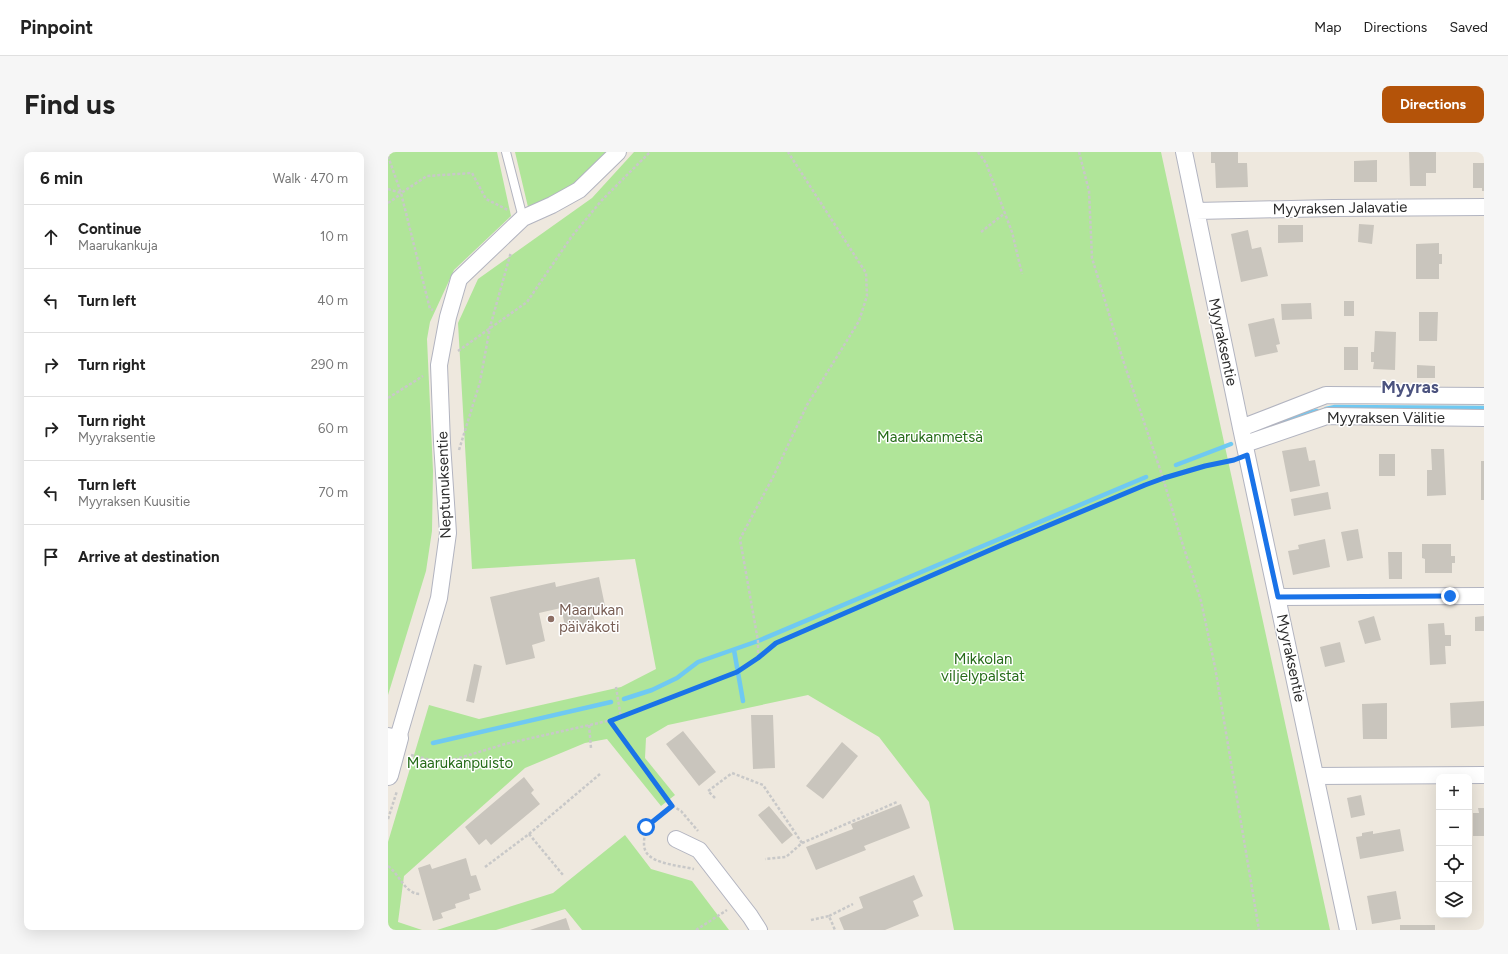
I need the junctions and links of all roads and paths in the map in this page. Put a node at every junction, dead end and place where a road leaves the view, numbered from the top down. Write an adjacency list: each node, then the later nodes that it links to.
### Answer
1 (506, 152): 15 (lane)
2 (618, 152): 15 (street, Neptunuksentie)
3 (650, 152): 20 (path)
4 (788, 152): 31 (path)
5 (978, 152): 14 (path)
6 (1079, 152): 28 (path)
7 (1184, 152): 13 (street, Myyraksentie)
8 (388, 156): 10 (path)
9 (388, 189): 10 (path)
10 (401, 193): 11 (path); 15 (path); 19 (path)
11 (388, 203)
12 (1484, 207): 13 (street, Myyraksen Jalavatie)
13 (1196, 211): 25 (street, Myyraksentie)
14 (1005, 213): 16 (path); 18 (path)
15 (523, 218): 19 (street, Neptunuksentie)
16 (981, 232)
17 (513, 245): 20 (path)
18 (1022, 274)
19 (448, 317): 21 (street, Neptunuksentie)
20 (490, 327): 21 (path); 27 (path)
21 (439, 364): 23 (path); 36 (street, Neptunuksentie)
22 (1484, 396): 25 (street, Myyraksen Välitie)
23 (388, 398)
24 (1484, 418): 26 (street, Myyraksen Välitie)
25 (1241, 428): 26 (street, Myyraksentie)
26 (1246, 450): 28 (path); 30 (street, Myyraksentie)
27 (459, 451)
28 (1164, 478): 31 (path); 60 (path)
29 (1484, 596): 30 (street)
30 (1278, 597): 41 (street, Myyraksentie)
31 (758, 658): 33 (path)
32 (616, 687): 33 (path)
33 (621, 718): 34 (path)
34 (610, 721): 35 (path); 50 (path)
35 (589, 725): 36 (path); 37 (path)
36 (398, 743): 39 (street, Neptunuksentie)
37 (591, 748)
38 (600, 774): 44 (path)
39 (388, 775)
40 (1484, 775): 41 (street)
41 (1316, 776): 61 (street, Myyraksentie)
42 (715, 798): 46 (path)
43 (897, 802): 46 (path)
44 (529, 834): 49 (path); 51 (path)
45 (676, 839): 58 (street)
46 (802, 843): 47 (path)
47 (765, 860)
48 (388, 866): 52 (path)
49 (485, 867)
50 (698, 871)
51 (563, 875)
52 (420, 894)
53 (725, 903): 57 (path)
54 (854, 904): 55 (path)
55 (829, 916): 56 (path); 59 (path)
56 (811, 920)
57 (696, 930)
58 (759, 930)
59 (835, 930)
60 (1259, 930)
61 (1348, 930)

